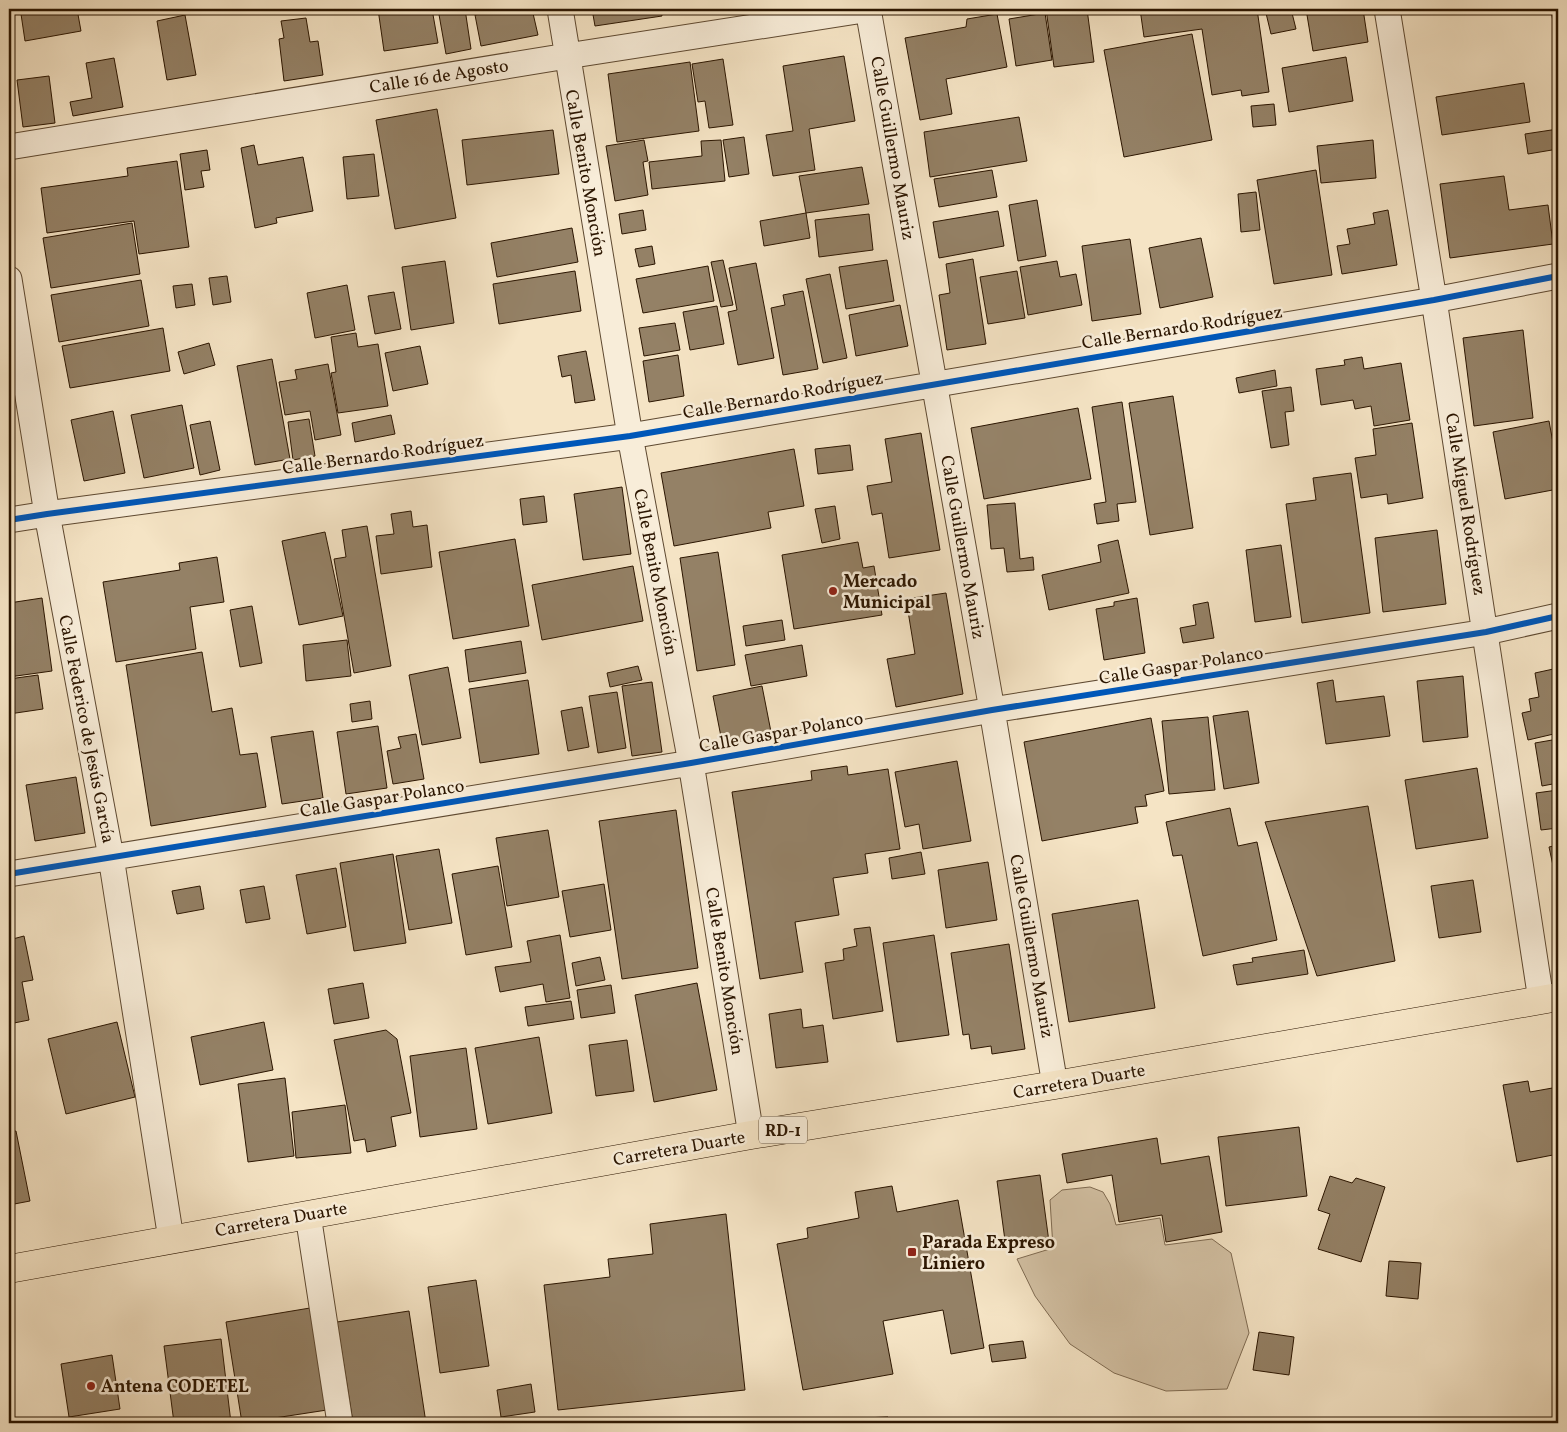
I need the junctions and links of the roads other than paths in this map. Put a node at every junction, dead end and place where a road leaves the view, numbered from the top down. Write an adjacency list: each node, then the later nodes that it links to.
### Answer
1 (560, 9): 4 (street, Calle Benito Monción)
2 (869, 9): 4 (street, Calle 16 de Agosto); 9 (street, Calle Guillermo Mauriz)
3 (1387, 9): 8 (street, Calle Miguel Rodríguez)
4 (566, 56): 5 (street, Calle 16 de Agosto); 10 (street, Calle Benito Monción)
5 (9, 147)
6 (1558, 276): 8 (street, Calle Bernardo Rodríguez)
7 (9, 279): 11 (street, Calle Federico de Jesús García)
8 (1434, 300): 9 (street, Calle Bernardo Rodríguez); 14 (street, Calle Miguel Rodríguez)
9 (935, 384): 10 (street, Calle Bernardo Rodríguez); 15 (street, Calle Guillermo Mauriz)
10 (630, 436): 11 (street, Calle Bernardo Rodríguez); 16 (street, Calle Benito Monción)
11 (47, 514): 12 (street, Calle Bernardo Rodríguez); 17 (street, Calle Federico de Jesús García)
12 (9, 520)
13 (1558, 616): 14 (street, Calle Gaspar Polanco)
14 (1486, 632): 15 (street, Calle Gaspar Polanco); 19 (street, Calle Miguel Rodríguez)
15 (992, 710): 16 (street, Calle Gaspar Polanco); 20 (street, Calle Guillermo Mauriz)
16 (692, 763): 17 (street, Calle Gaspar Polanco); 21 (street, Calle Benito Monción)
17 (111, 857): 18 (street, Calle Gaspar Polanco); 23 (street, Calle Federico de Jesús García)
18 (9, 874)
19 (1549, 999): 20 (main road, Carretera Duarte / RD-1)
20 (1055, 1085): 21 (main road, Carretera Duarte / RD-1)
21 (751, 1135): 22 (main road, Carretera Duarte / RD-1)
22 (308, 1215): 23 (main road, Carretera Duarte / RD-1); 25 (street)
23 (171, 1239): 24 (main road, Carretera Duarte / RD-1)
24 (9, 1269)
25 (340, 1423)

